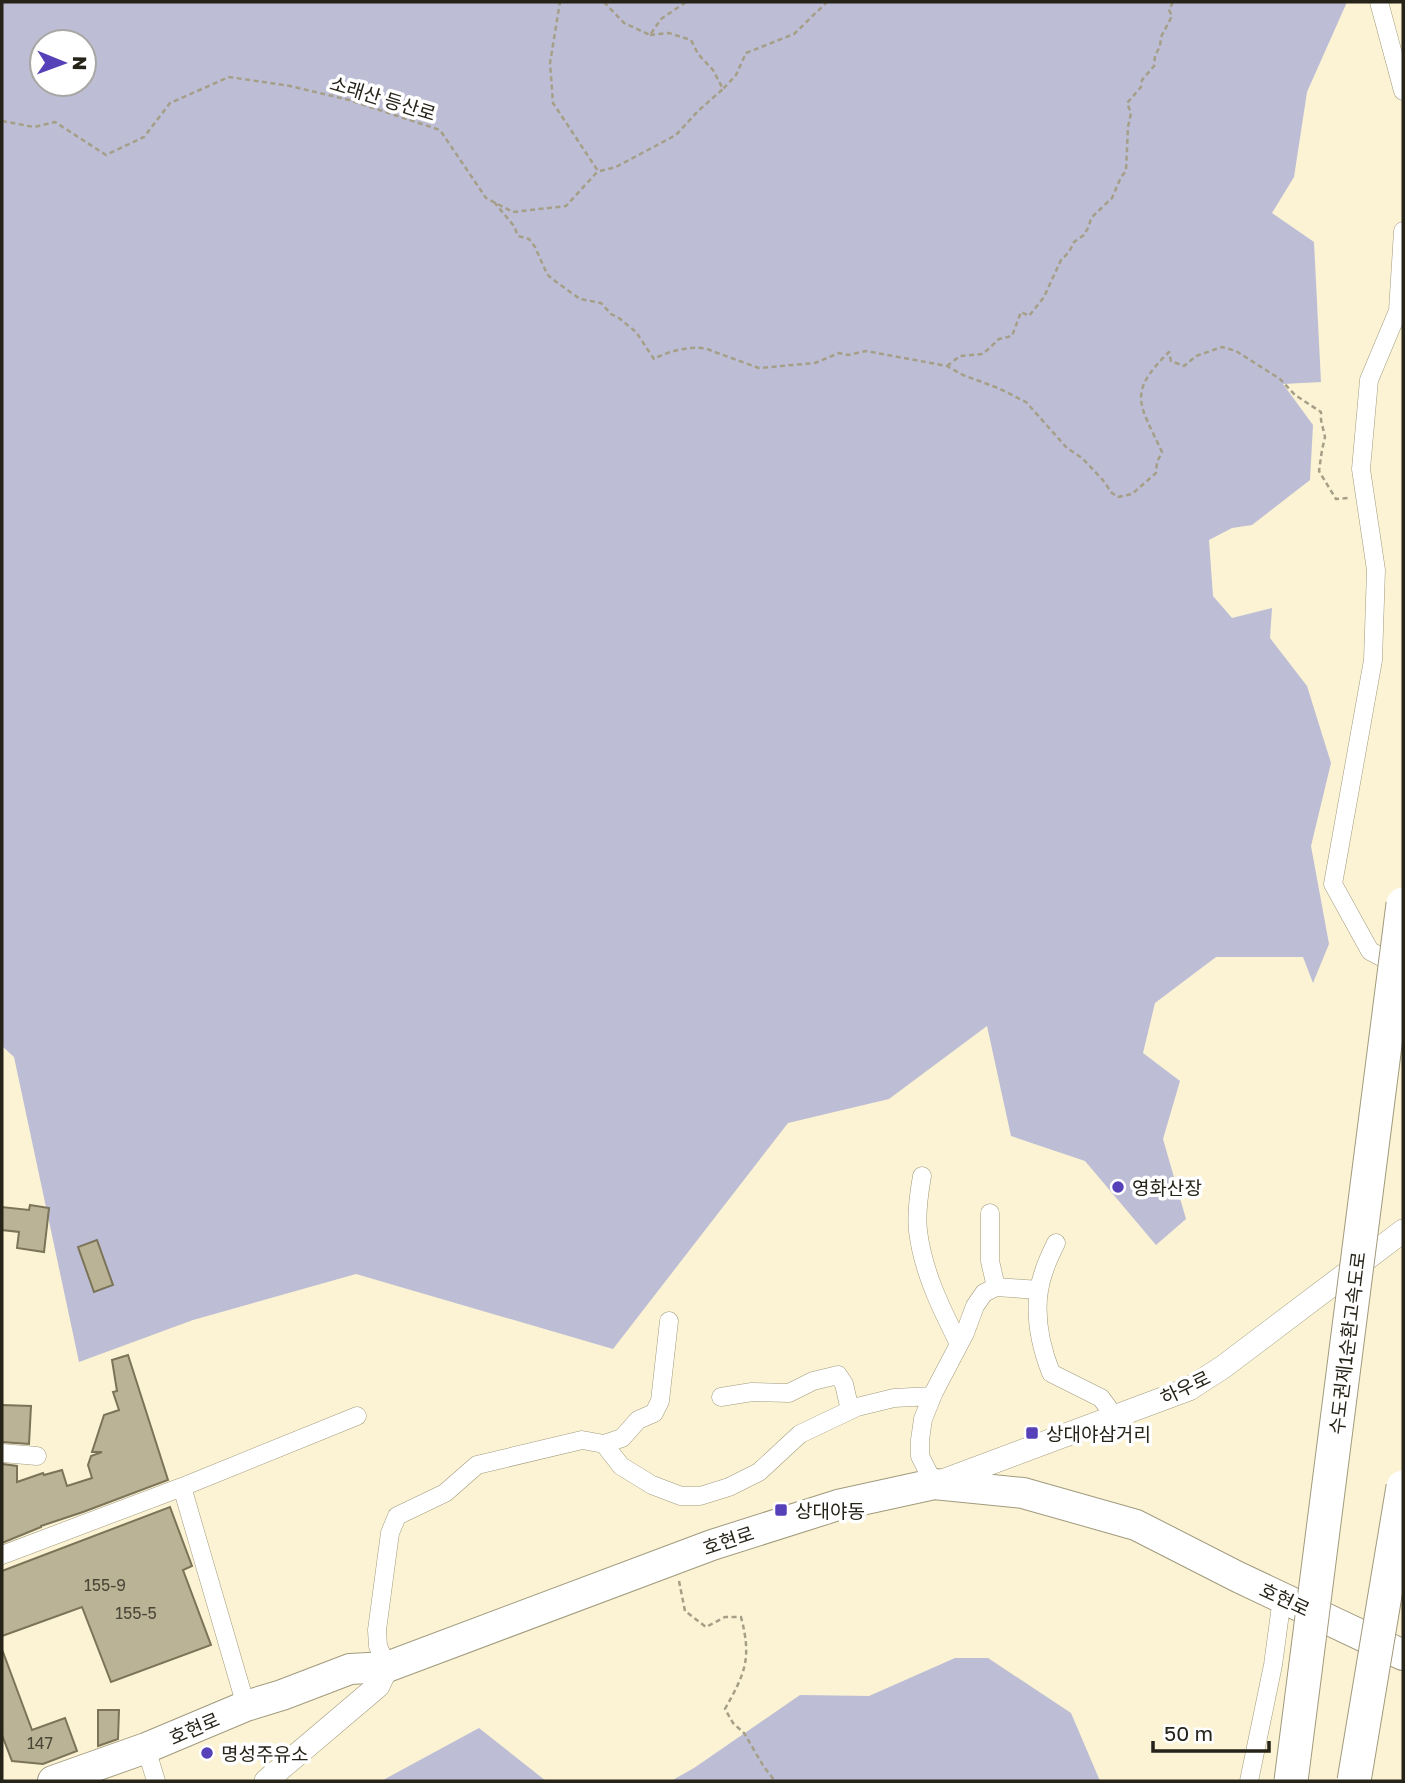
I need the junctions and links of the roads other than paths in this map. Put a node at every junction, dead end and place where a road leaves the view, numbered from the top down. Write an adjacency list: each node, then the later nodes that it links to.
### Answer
1 (1379, 2): 2 (street)
2 (1403, 91)
3 (1403, 231): 5 (street)
4 (1403, 904): 35 (highway, 수도권제1순환고속도로, bridge)
5 (1403, 969)
6 (922, 1176): 13 (street)
7 (990, 1213): 10 (street)
8 (1403, 1231): 18 (street, 하우로)
9 (1056, 1243): 11 (street)
10 (996, 1287): 11 (street); 13 (street)
11 (1039, 1290): 18 (street)
12 (669, 1321): 19 (street)
13 (959, 1344): 14 (street)
14 (932, 1396): 16 (street); 22 (street)
15 (721, 1397): 16 (street)
16 (850, 1410): 19 (street)
17 (357, 1416): 23 (street)
18 (1115, 1417): 22 (street, 하우로)
19 (604, 1444): 28 (street)
20 (2, 1454): 21 (street)
21 (37, 1456)
22 (934, 1484): 26 (main road, 호현로); 28 (main road, 호현로)
23 (182, 1487): 25 (street); 29 (street)
24 (1403, 1487): 36 (highway, bridge)
25 (2, 1555)
26 (1282, 1598): 27 (main road, 호현로); 34 (street)
27 (1403, 1655)
28 (387, 1667): 29 (main road, 호현로); 33 (street)
29 (246, 1706): 30 (main road, 호현로)
30 (146, 1748): 31 (main road, 호현로); 32 (street)
31 (53, 1781)
32 (156, 1781)
33 (266, 1781)
34 (1249, 1781)
35 (1291, 1781)
36 (1354, 1781)

